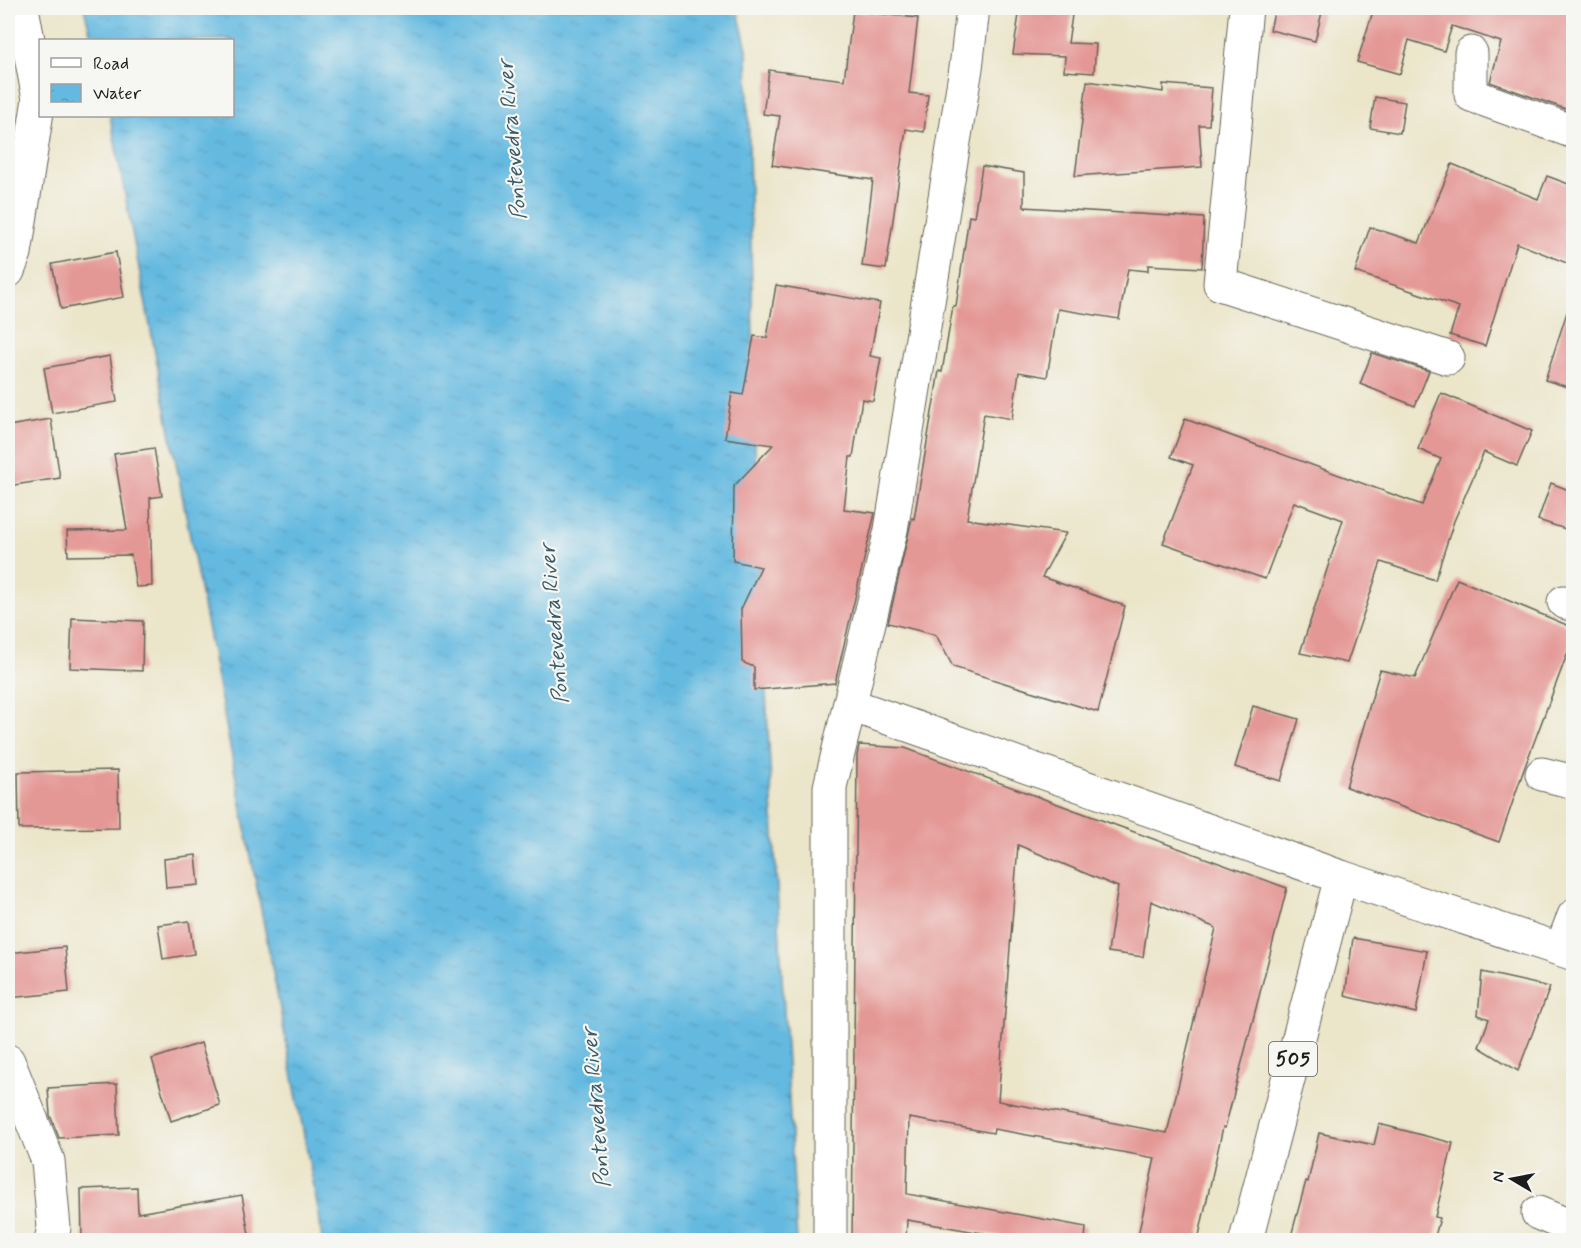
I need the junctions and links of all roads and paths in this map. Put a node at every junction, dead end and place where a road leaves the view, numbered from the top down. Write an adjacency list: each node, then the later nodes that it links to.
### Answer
1 (21, 8): 6 (street)
2 (973, 8): 8 (street)
3 (1246, 8): 7 (street)
4 (1471, 53): 5 (street)
5 (1574, 132)
6 (8, 272)
7 (1448, 358)
8 (850, 705): 11 (street); 18 (street)
9 (1542, 774): 10 (street)
10 (1574, 782)
11 (1341, 877): 13 (street); 19 (street, 505)
12 (1574, 916): 13 (street)
13 (1567, 951)
14 (8, 1061): 17 (street)
15 (1538, 1213): 16 (street)
16 (1574, 1228)
17 (51, 1240)
18 (830, 1240)
19 (1246, 1240)

